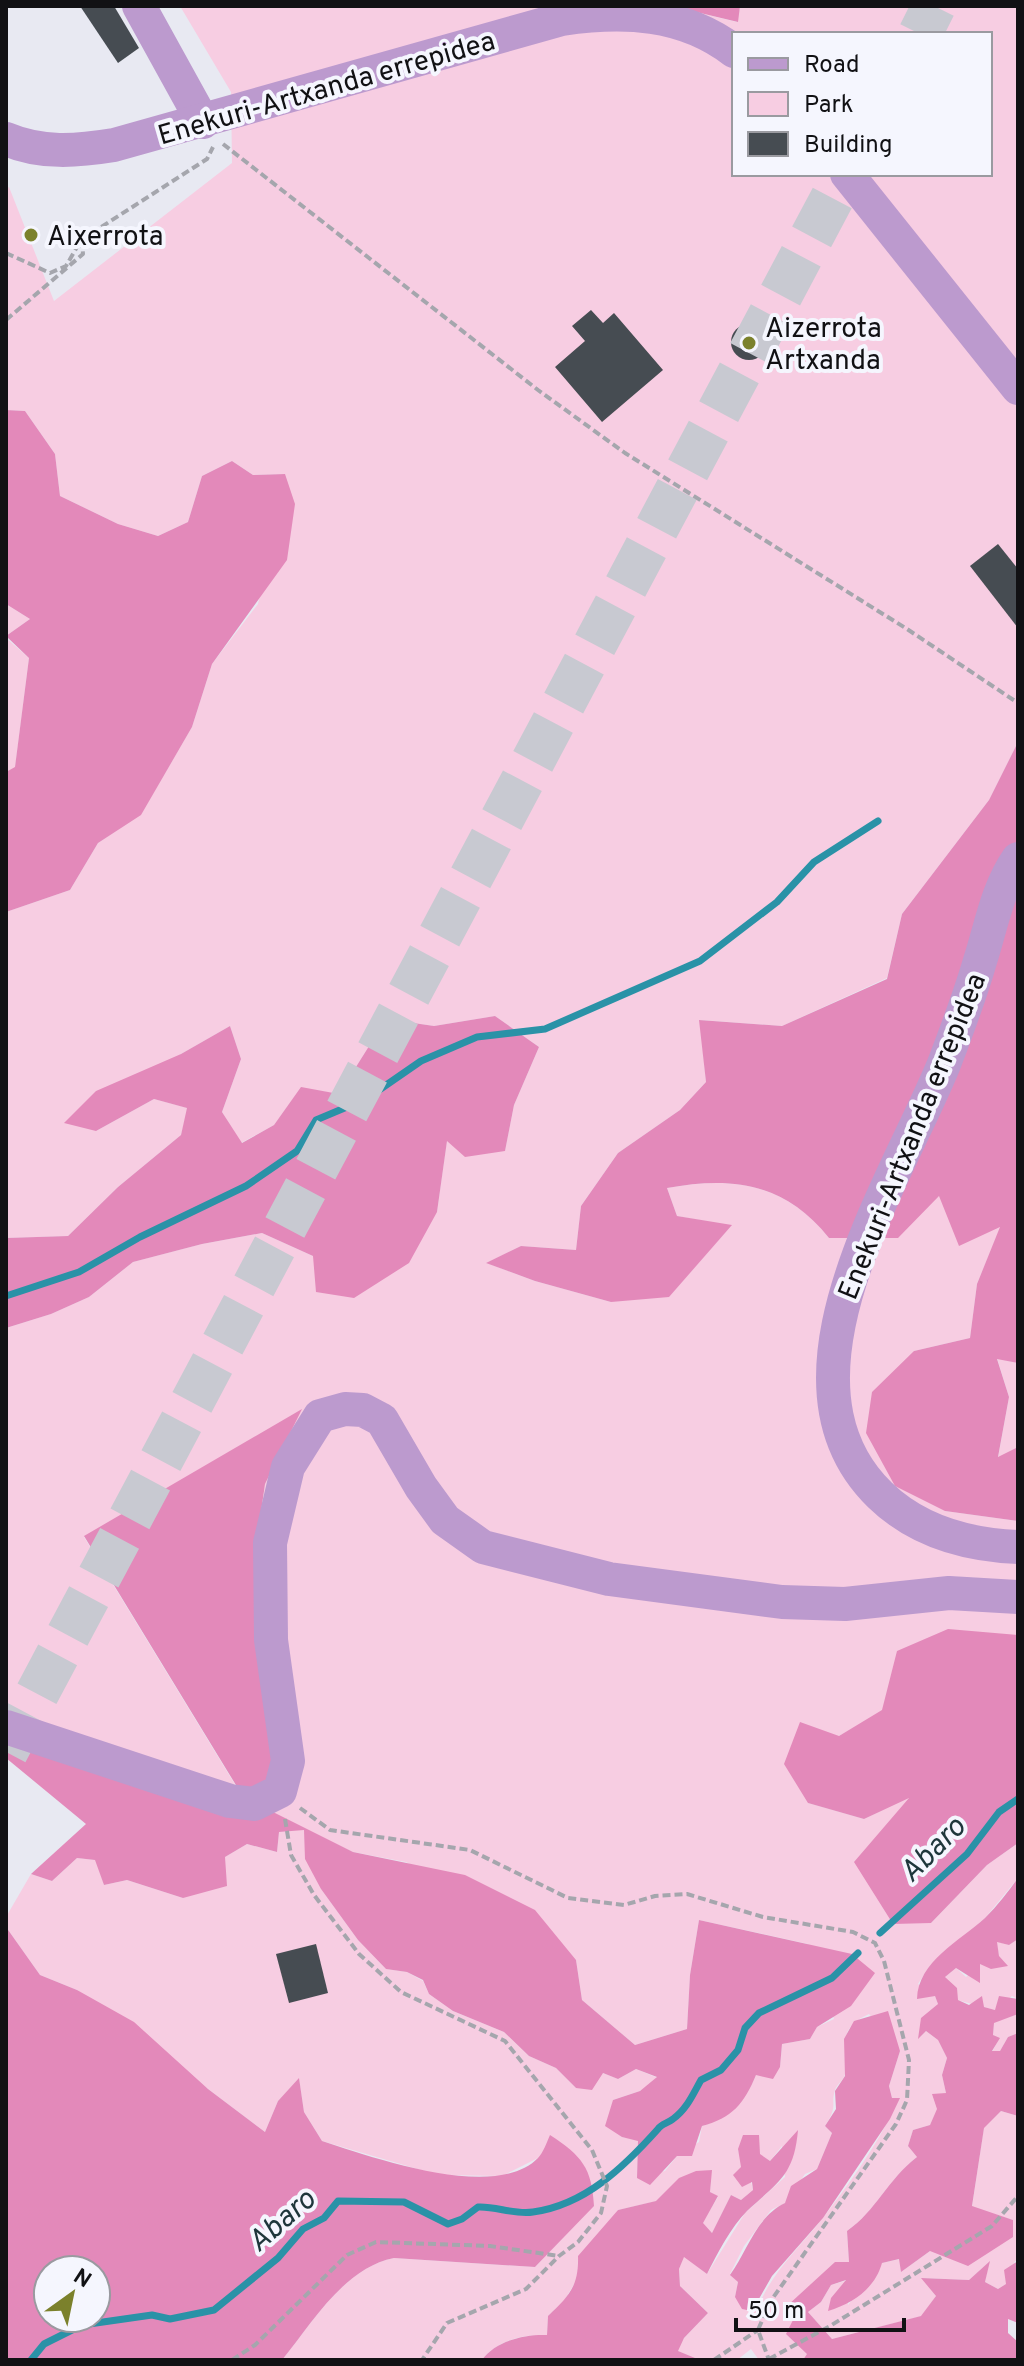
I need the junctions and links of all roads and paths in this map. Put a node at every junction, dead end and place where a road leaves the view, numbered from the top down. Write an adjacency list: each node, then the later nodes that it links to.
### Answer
1 (139, 6): 3 (street)
2 (732, 50): 3 (street, Enekuri-Artxanda errepidea)
3 (207, 129): 4 (street, Enekuri-Artxanda errepidea); 6 (path); 10 (path)
4 (6, 139)
5 (849, 176): 9 (street)
6 (81, 240): 7 (path); 8 (path)
7 (6, 253)
8 (6, 320)
9 (1018, 388)
10 (1018, 703)
11 (1018, 859): 12 (street, Enekuri-Artxanda errepidea)
12 (1018, 1547)
13 (1018, 1597): 15 (street)
14 (6, 1727): 15 (street)
15 (280, 1791): 17 (path); 18 (path)
16 (1018, 2196): 22 (path)
17 (559, 2256): 19 (path); 20 (path)
18 (758, 2330): 21 (path); 22 (path)
19 (232, 2360)
20 (422, 2360)
21 (714, 2360)
22 (769, 2360)

